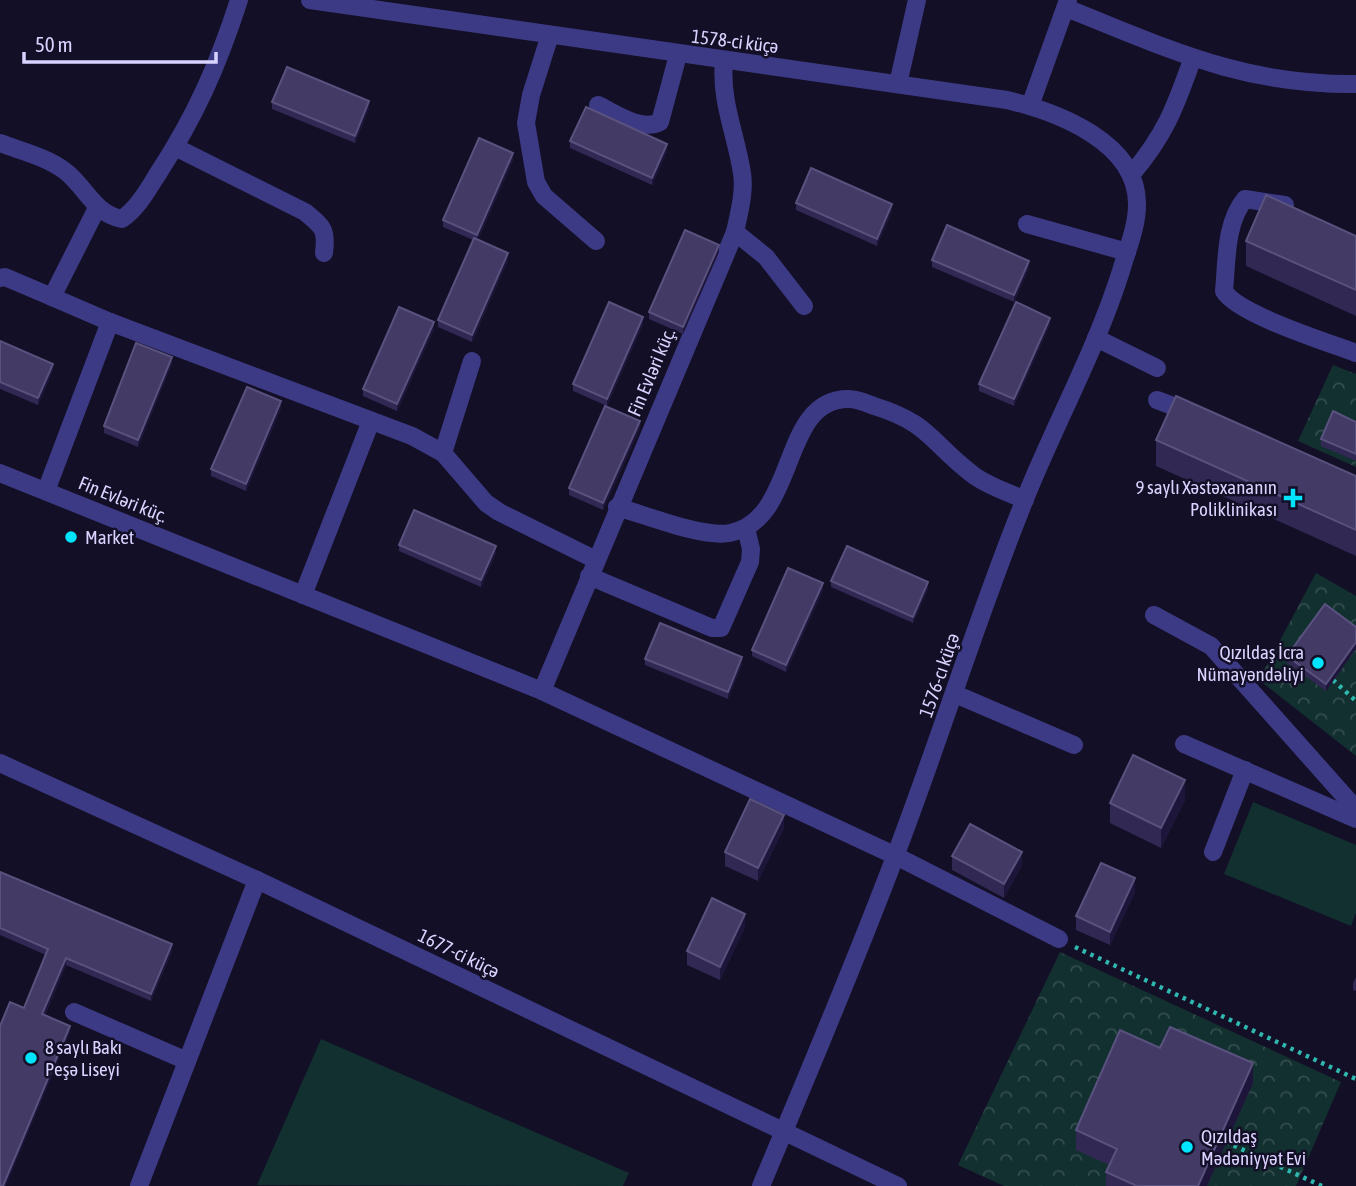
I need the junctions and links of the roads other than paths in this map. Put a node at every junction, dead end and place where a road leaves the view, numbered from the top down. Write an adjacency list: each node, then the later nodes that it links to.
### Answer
1 (239, 0): 14 (street)
2 (310, 0): 5 (street, 1578-ci küçə)
3 (917, 0): 9 (street)
4 (1067, 4): 7 (street); 12 (street)
5 (550, 35): 6 (street, 1578-ci küçə); 20 (street)
6 (678, 55): 8 (street, 1578-ci küçə); 11 (street)
7 (1192, 60): 10 (street); 15 (street)
8 (724, 61): 9 (street, 1578-ci küçə); 19 (street, Fin Evləri küç.)
9 (898, 83): 12 (street, 1578-ci küçə)
10 (1356, 84)
11 (598, 105)
12 (1030, 106): 15 (street, 1578-ci küçə)
13 (0, 143): 16 (street)
14 (175, 147): 16 (street); 22 (street)
15 (1131, 175): 21 (street, 1576-cı küçə)
16 (97, 208): 24 (street)
17 (1297, 210): 28 (street)
18 (1027, 224): 21 (street)
19 (735, 232): 25 (street); 38 (street, Fin Evləri küç.)
20 (596, 241)
21 (1127, 252): 27 (street, 1576-cı küçə)
22 (324, 253)
23 (0, 278): 24 (street)
24 (52, 297): 26 (street)
25 (804, 306)
26 (110, 323): 32 (street); 36 (street)
27 (1096, 338): 30 (street); 37 (street, 1576-cı küçə)
28 (1356, 353)
29 (471, 361): 34 (street)
30 (1157, 368)
31 (1157, 400): 33 (street)
32 (371, 421): 34 (street); 41 (street)
33 (1217, 422)
34 (443, 453): 40 (street)
35 (0, 473): 36 (street, Fin Evləri küç.)
36 (46, 491): 41 (street, Fin Evləri küç.)
37 (1025, 500): 39 (street); 44 (street, 1576-cı küçə)
38 (617, 507): 39 (street); 40 (street, Fin Evləri küç.)
39 (747, 528): 40 (street)
40 (593, 568): 43 (street, Fin Evləri küç.)
41 (303, 595): 43 (street, Fin Evləri küç.)
42 (1154, 615): 49 (street)
43 (542, 691): 52 (street, Fin Evləri küç.)
44 (955, 694): 46 (street); 52 (street, 1576-cı küçə)
45 (1184, 744): 48 (street)
46 (1074, 745)
47 (0, 763): 53 (street, 1677-ci küçə)
48 (1245, 770): 50 (street); 51 (street)
49 (1356, 808)
50 (1356, 819)
51 (1213, 852)
52 (896, 856): 54 (street, Fin Evləri küç.); 57 (street, 1576-cı küçə)
53 (257, 880): 56 (street); 57 (street, 1677-ci küçə)
54 (1059, 939)
55 (74, 1012): 56 (street)
56 (187, 1061): 58 (street)
57 (783, 1132): 59 (street, 1576-cı küçə); 60 (street, 1677-ci küçə)
58 (139, 1186)
59 (761, 1186)
60 (898, 1186)

